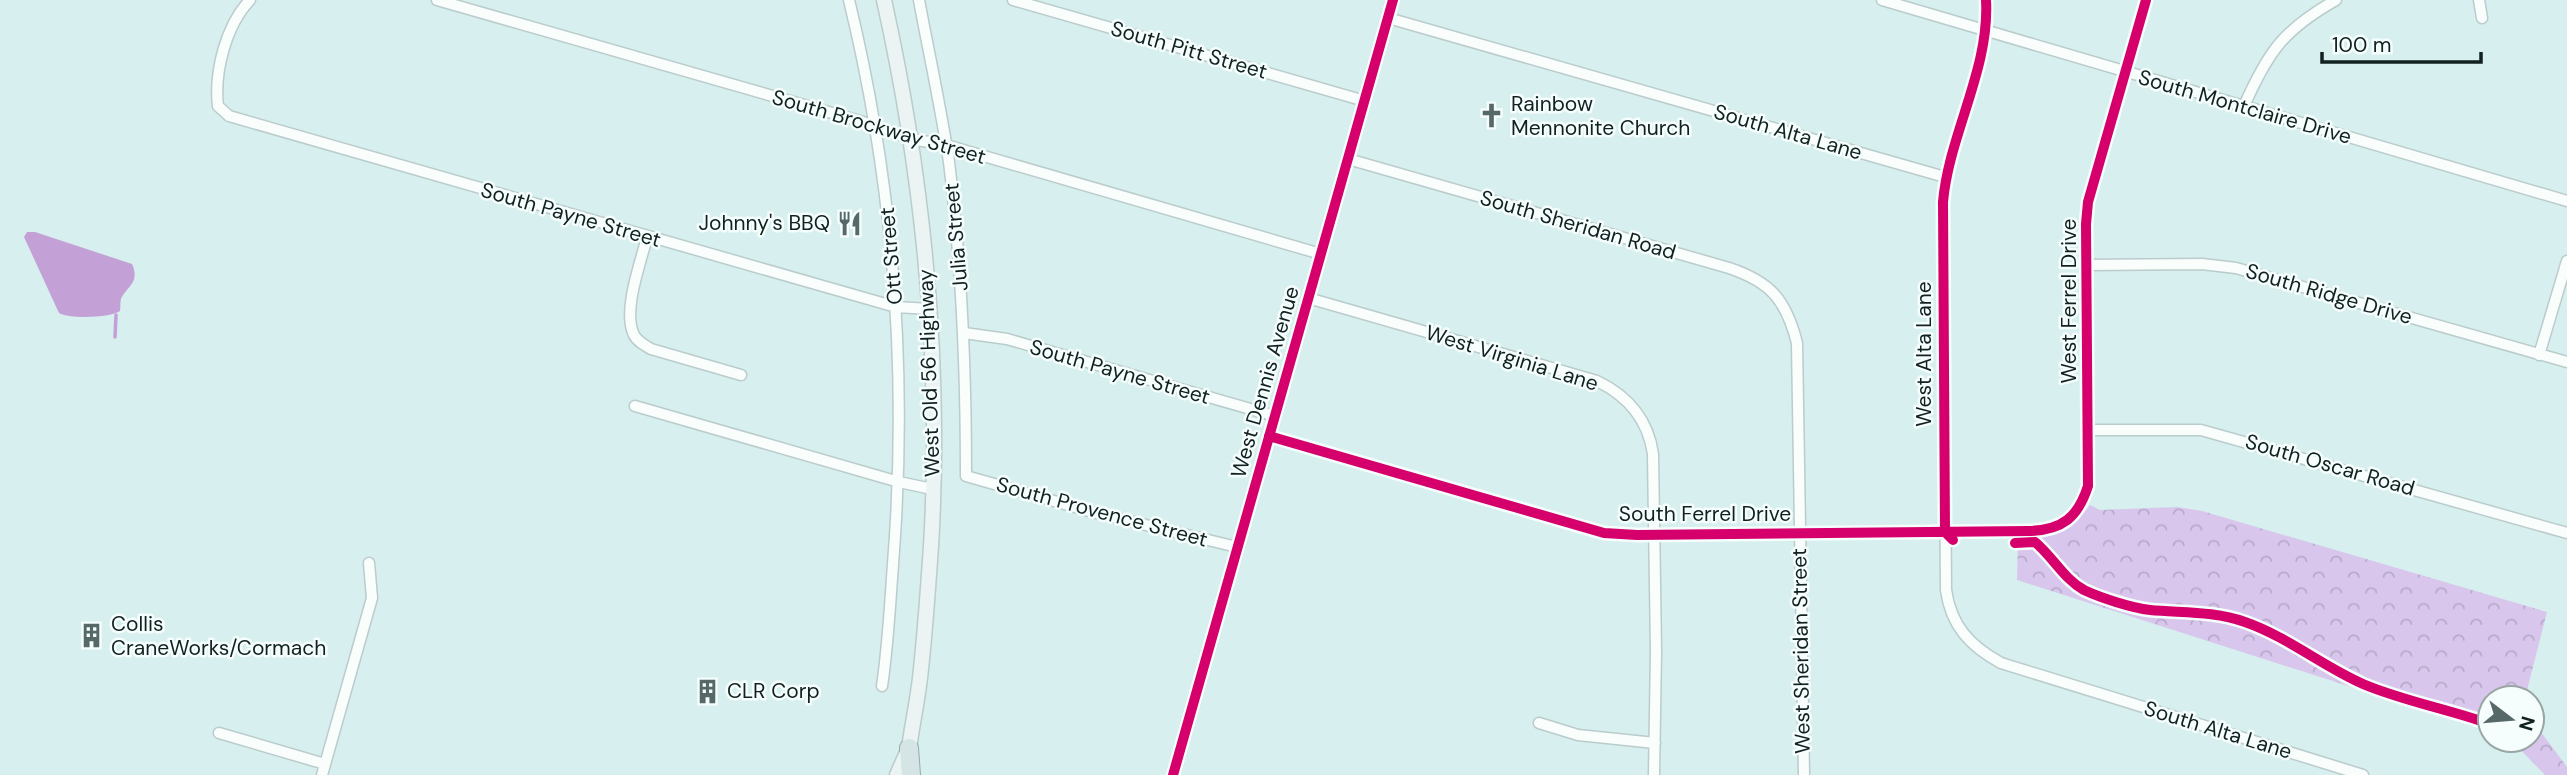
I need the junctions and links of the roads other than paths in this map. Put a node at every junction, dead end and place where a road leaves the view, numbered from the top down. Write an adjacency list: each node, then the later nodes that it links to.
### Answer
1 (250, 0): 25 (street, South Payne Street)
2 (437, 0): 19 (street, South Brockway Street)
3 (849, 0): 19 (street, Ott Street)
4 (884, 0): 20 (main road, West Old 56 Highway)
5 (919, 0): 21 (street, Julia Street)
6 (1013, 0): 17 (street, South Pitt Street)
7 (1393, 0): 13 (street, West Dennis Avenue)
8 (1882, 0): 15 (street, South Montclaire Drive)
9 (1986, 0): 15 (street)
10 (2146, 0): 16 (street, West Ferrel Drive)
11 (2336, 0): 18 (street)
12 (2479, 0): 14 (street)
13 (1388, 18): 17 (street, West Dennis Avenue); 23 (street, South Alta Lane)
14 (2482, 18)
15 (1985, 30): 16 (street, South Montclaire Drive); 23 (street)
16 (2124, 72): 18 (street, South Montclaire Drive); 28 (street, West Ferrel Drive)
17 (1364, 101): 22 (street, West Dennis Avenue)
18 (2244, 107): 24 (street, South Montclaire Drive)
19 (877, 129): 20 (street, South Brockway Street); 30 (street, Ott Street)
20 (911, 139): 21 (street, South Brockway Street); 31 (main road, West Old 56 Highway)
21 (946, 145): 26 (street, South Brockway Street); 33 (street, Julia Street)
22 (1348, 159): 26 (street, West Dennis Avenue); 32 (street, South Sheridan Road)
23 (1945, 177): 45 (street, West Alta Lane)
24 (2567, 201)
25 (648, 237): 30 (street, South Payne Street); 36 (street)
26 (1321, 254): 29 (street, West Dennis Avenue)
27 (2567, 261): 34 (street)
28 (2087, 265): 34 (street, South Ridge Drive); 39 (street, West Ferrel Drive)
29 (1308, 298): 38 (street, West Dennis Avenue); 48 (street, West Virginia Lane)
30 (896, 307): 31 (street, South Payne Street); 42 (street, Ott Street)
31 (930, 309): 43 (main road, West Old 56 Highway)
32 (1790, 318): 46 (street, West Sheridan Street)
33 (964, 333): 38 (street, South Payne Street); 41 (street, Julia Street)
34 (2539, 355): 35 (street, South Ridge Drive)
35 (2567, 362)
36 (741, 375)
37 (635, 406): 42 (street)
38 (1275, 416): 40 (street, West Dennis Avenue)
39 (2088, 430): 44 (street, West Ferrel Drive); 47 (street, South Oscar Road)
40 (1269, 436): 48 (street, South Ferrel Drive); 49 (street, West Dennis Avenue)
41 (966, 476): 49 (street, South Provence Street)
42 (899, 482): 43 (street); 52 (street, Ott Street)
43 (933, 489): 56 (main road, West Old 56 Highway)
44 (2029, 531): 45 (street, South Ferrel Drive)
45 (1945, 532): 46 (street, South Ferrel Drive); 51 (street, West Alta Lane)
46 (1798, 533): 48 (street, South Ferrel Drive); 62 (street, West Sheridan Street)
47 (2567, 533)
48 (1654, 535): 55 (street, West Virginia Lane)
49 (1237, 547): 60 (street, West Dennis Avenue)
50 (369, 563): 57 (street)
51 (2073, 685): 63 (street, South Alta Lane)
52 (882, 686)
53 (1539, 723): 55 (street)
54 (219, 733): 57 (street)
55 (1656, 743): 61 (street, West Virginia Lane)
56 (909, 748): 58 (main road, West Old 56 Highway); 59 (highway)
57 (324, 770)
58 (897, 775)
59 (909, 775)
60 (1173, 775)
61 (1654, 775)
62 (1804, 775)
63 (2363, 775)

